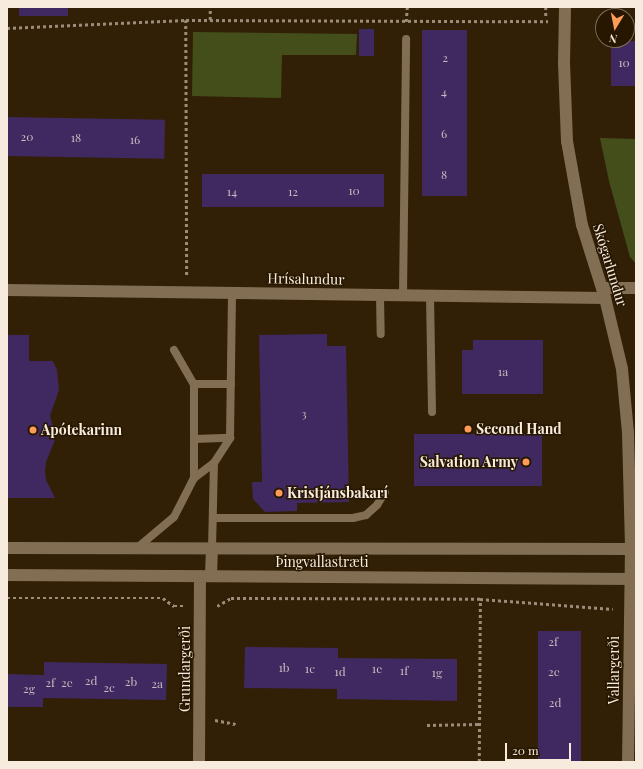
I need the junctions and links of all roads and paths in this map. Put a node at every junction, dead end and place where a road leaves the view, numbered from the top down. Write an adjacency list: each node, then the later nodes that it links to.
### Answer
1 (210, 7): 5 (path)
2 (546, 7): 6 (path)
3 (565, 7): 7 (street, Skógarlundur)
4 (186, 20): 5 (path); 8 (path); 12 (path)
5 (210, 20): 6 (path)
6 (546, 21): 7 (path)
7 (565, 21): 14 (street, Skógarlundur)
8 (7, 28)
9 (406, 39): 16 (lane)
10 (636, 288): 14 (street, Hrísalundur)
11 (7, 290): 12 (street, Hrísalundur)
12 (187, 292): 13 (street, Hrísalundur)
13 (232, 293): 15 (street, Hrísalundur); 21 (lane)
14 (604, 293): 17 (street, Hrísalundur); 32 (street, Skógarlundur)
15 (380, 295): 16 (street, Hrísalundur); 18 (lane)
16 (403, 295): 17 (street, Hrísalundur)
17 (430, 296): 22 (lane)
18 (381, 334)
19 (174, 350): 20 (lane)
20 (194, 384): 21 (lane); 24 (lane)
21 (231, 384): 23 (lane)
22 (432, 412)
23 (230, 438): 24 (lane); 25 (lane)
24 (194, 439): 26 (lane)
25 (214, 463): 26 (lane); 28 (lane)
26 (194, 478): 30 (lane)
27 (385, 492): 28 (lane)
28 (213, 518): 31 (lane)
29 (7, 548): 30 (street, Þingvallastræti)
30 (137, 548): 31 (street, Þingvallastræti)
31 (212, 549): 32 (street, Þingvallastræti); 34 (street, Grundargerði)
32 (634, 549): 35 (street, Skógarlundur)
33 (7, 575): 34 (street, Þingvallastræti)
34 (206, 576): 35 (street, Þingvallastræti); 38 (street, Grundargerði)
35 (633, 579): 39 (street, Vallargerði)
36 (7, 598): 38 (path)
37 (480, 598): 38 (path); 39 (path); 41 (path)
38 (200, 606): 43 (street, Grundargerði)
39 (629, 610): 40 (street, Vallargerði)
40 (632, 721): 45 (street, Vallargerði)
41 (479, 724): 42 (path); 44 (path)
42 (428, 725)
43 (199, 762)
44 (479, 762)
45 (628, 762)

